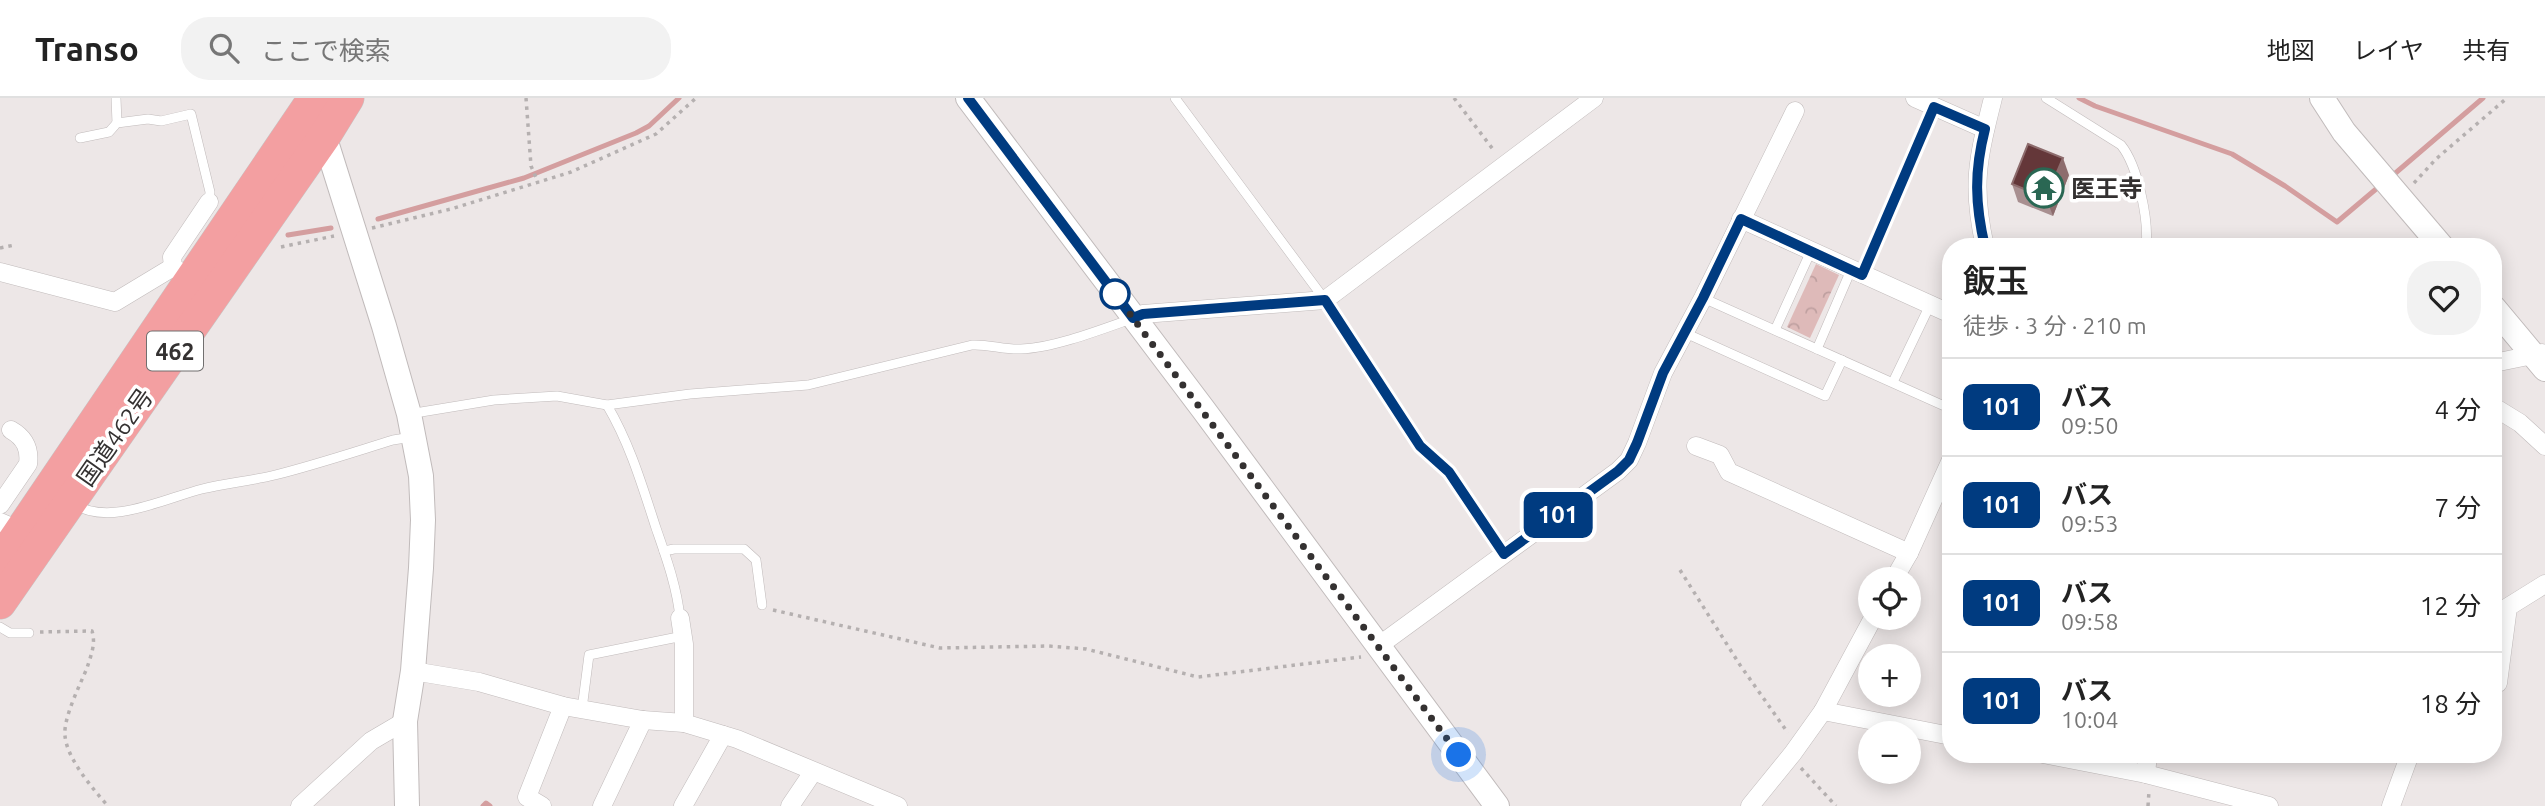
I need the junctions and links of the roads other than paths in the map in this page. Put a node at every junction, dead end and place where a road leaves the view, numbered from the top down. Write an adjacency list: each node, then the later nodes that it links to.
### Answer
1 (116, 98): 13 (lane)
2 (348, 98): 15 (highway, 国道462号 / 462)
3 (968, 98): 31 (street)
4 (1175, 98): 27 (lane)
5 (1594, 98): 27 (street)
6 (1915, 98): 12 (street)
7 (1993, 98): 14 (street)
8 (2046, 98): 20 (lane)
9 (2322, 98): 21 (street)
10 (313, 99): 15 (street); 25 (highway, 国道462号 / 462)
11 (1797, 106): 18 (street)
12 (1934, 107): 14 (street); 24 (lane)
13 (117, 122): 16 (lane); 17 (lane)
14 (1985, 129): 19 (street)
15 (324, 136): 42 (street); 47 (highway, 国道462号 / 462)
16 (80, 138)
17 (209, 202): 25 (street)
18 (1741, 219): 22 (street); 26 (street)
19 (1984, 238)
20 (2146, 238)
21 (2435, 238)
22 (1811, 251): 24 (street); 32 (lane)
23 (0, 272): 25 (street)
24 (1856, 272): 28 (street); 34 (lane)
25 (182, 273): 49 (highway, 国道462号 / 462)
26 (1703, 298): 32 (lane); 33 (street)
27 (1325, 300): 31 (street); 52 (lane)
28 (1930, 305): 29 (street); 38 (lane)
29 (1942, 310)
30 (2502, 317): 35 (street)
31 (1133, 318): 39 (lane); 63 (street)
32 (1775, 330): 34 (lane)
33 (1683, 332): 36 (lane); 52 (street)
34 (1817, 349): 36 (lane)
35 (2541, 359): 37 (street)
36 (1843, 360): 38 (lane)
37 (2502, 362)
38 (1893, 382): 40 (lane)
39 (607, 405): 42 (lane); 50 (lane)
40 (1942, 405)
41 (2502, 412): 45 (street)
42 (411, 426): 47 (lane); 65 (street)
43 (11, 430): 48 (street)
44 (1696, 446): 51 (street)
45 (2545, 446)
46 (1942, 480): 51 (street)
47 (70, 501): 56 (highway, 国道462号 / 462)
48 (0, 505)
49 (11, 526): 53 (highway, 国道462号 / 462)
50 (664, 551): 57 (lane); 58 (lane)
51 (1909, 553): 54 (street)
52 (1504, 554): 63 (street)
53 (0, 561)
54 (1901, 567)
55 (2545, 584): 64 (street)
56 (0, 603)
57 (762, 605)
58 (680, 618): 62 (street)
59 (0, 627): 61 (lane)
60 (1867, 630): 68 (street)
61 (29, 632)
62 (683, 636): 67 (lane); 71 (street)
63 (1377, 647): 80 (street)
64 (2502, 653)
65 (413, 671): 66 (street); 70 (street)
66 (563, 706): 67 (street); 83 (street)
67 (582, 709): 69 (street)
68 (1823, 711): 72 (street); 88 (street)
69 (643, 720): 71 (street); 84 (street)
70 (405, 721): 81 (street); 82 (street)
71 (684, 723): 73 (street)
72 (1942, 734)
73 (723, 735): 77 (street); 85 (street)
74 (2089, 763): 78 (street)
75 (2147, 763): 78 (street)
76 (2407, 763): 90 (street)
77 (813, 772): 79 (street); 86 (street)
78 (2146, 774): 89 (street)
79 (872, 802): 87 (street)
80 (1493, 804)
81 (300, 806)
82 (407, 806)
83 (542, 806)
84 (601, 806)
85 (684, 806)
86 (790, 806)
87 (898, 806)
88 (1750, 806)
89 (2269, 806)
90 (2391, 806)

